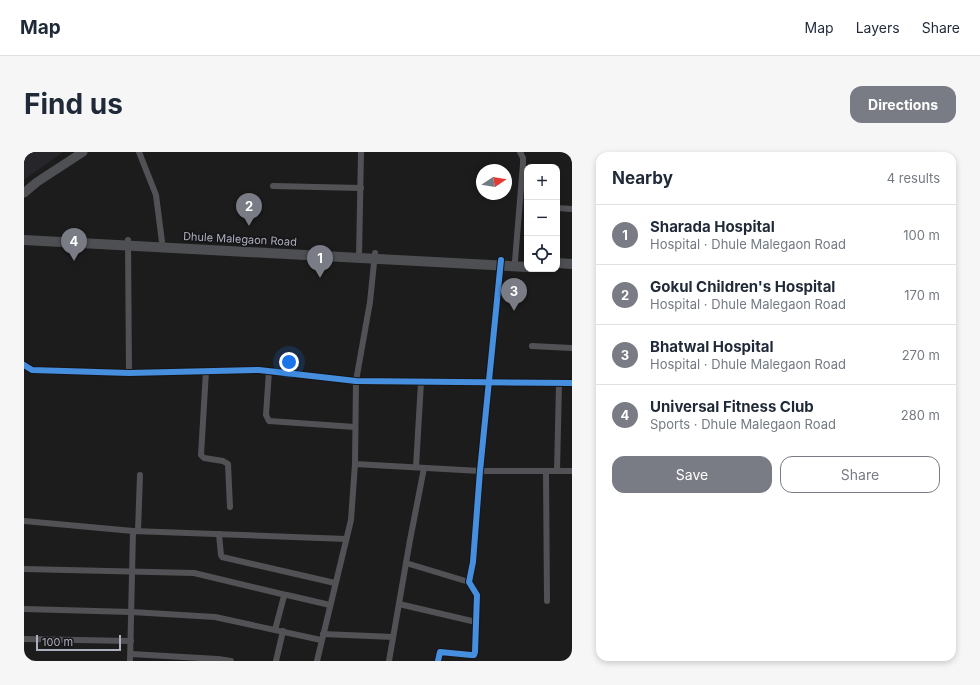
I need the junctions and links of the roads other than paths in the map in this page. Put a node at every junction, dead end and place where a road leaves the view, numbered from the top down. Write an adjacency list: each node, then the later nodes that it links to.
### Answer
1 (83, 152): 7 (main road)
2 (139, 152): 13 (street)
3 (362, 152): 6 (street)
4 (520, 152): 16 (street)
5 (274, 186): 6 (street)
6 (361, 188): 14 (street)
7 (24, 193)
8 (560, 208): 9 (street)
9 (572, 209)
10 (24, 234): 12 (main road)
11 (24, 240): 12 (main road, Dhule Malegaon Road)
12 (127, 242): 13 (main road, Dhule Malegaon Road); 29 (street)
13 (162, 244): 14 (main road, Dhule Malegaon Road)
14 (360, 255): 15 (main road, Dhule Malegaon Road)
15 (375, 256): 18 (main road, Dhule Malegaon Road); 30 (street)
16 (515, 261): 17 (main road); 18 (main road)
17 (524, 261)
18 (500, 263): 21 (main road, Dhule Malegaon Road); 32 (street)
19 (560, 263): 20 (main road)
20 (572, 264)
21 (524, 267)
22 (560, 269): 23 (main road)
23 (572, 270)
24 (532, 346): 25 (street)
25 (572, 348)
26 (24, 366): 29 (street)
27 (206, 371): 28 (street); 29 (street); 44 (street)
28 (269, 371): 30 (street); 35 (street)
29 (129, 373)
30 (356, 381): 31 (street); 35 (street)
31 (421, 382): 32 (street); 37 (street)
32 (488, 382): 33 (street); 39 (street)
33 (559, 383): 34 (street); 41 (street)
34 (572, 383)
35 (355, 427): 36 (street)
36 (355, 464): 37 (street); 48 (street)
37 (416, 467): 38 (street)
38 (424, 468): 39 (street); 49 (street)
39 (480, 471): 40 (street); 52 (street)
40 (546, 471): 41 (street); 55 (street)
41 (557, 471): 42 (street)
42 (572, 471)
43 (140, 475): 46 (street)
44 (230, 507)
45 (24, 521): 46 (street)
46 (136, 531): 47 (street); 51 (street)
47 (220, 534): 48 (street); 53 (street)
48 (346, 539): 53 (street)
49 (406, 563): 52 (street); 56 (street)
50 (24, 569): 51 (street)
51 (132, 572): 54 (street); 59 (street)
52 (469, 582): 60 (street)
53 (335, 583): 57 (street)
54 (286, 595): 57 (street); 61 (street)
55 (548, 601)
56 (398, 604): 60 (street); 64 (street)
57 (330, 605): 63 (street)
58 (24, 609): 59 (street)
59 (132, 612): 61 (street); 66 (street)
60 (476, 622): 74 (street)
61 (275, 630): 62 (street)
62 (283, 631): 63 (street); 71 (street)
63 (322, 637): 64 (street); 72 (street)
64 (393, 637): 73 (street)
65 (24, 639): 66 (street)
66 (131, 641): 67 (street)
67 (131, 654): 68 (street); 69 (street)
68 (213, 660): 70 (street)
69 (130, 661)
70 (231, 661)
71 (276, 661)
72 (317, 661)
73 (389, 661)
74 (438, 661)

